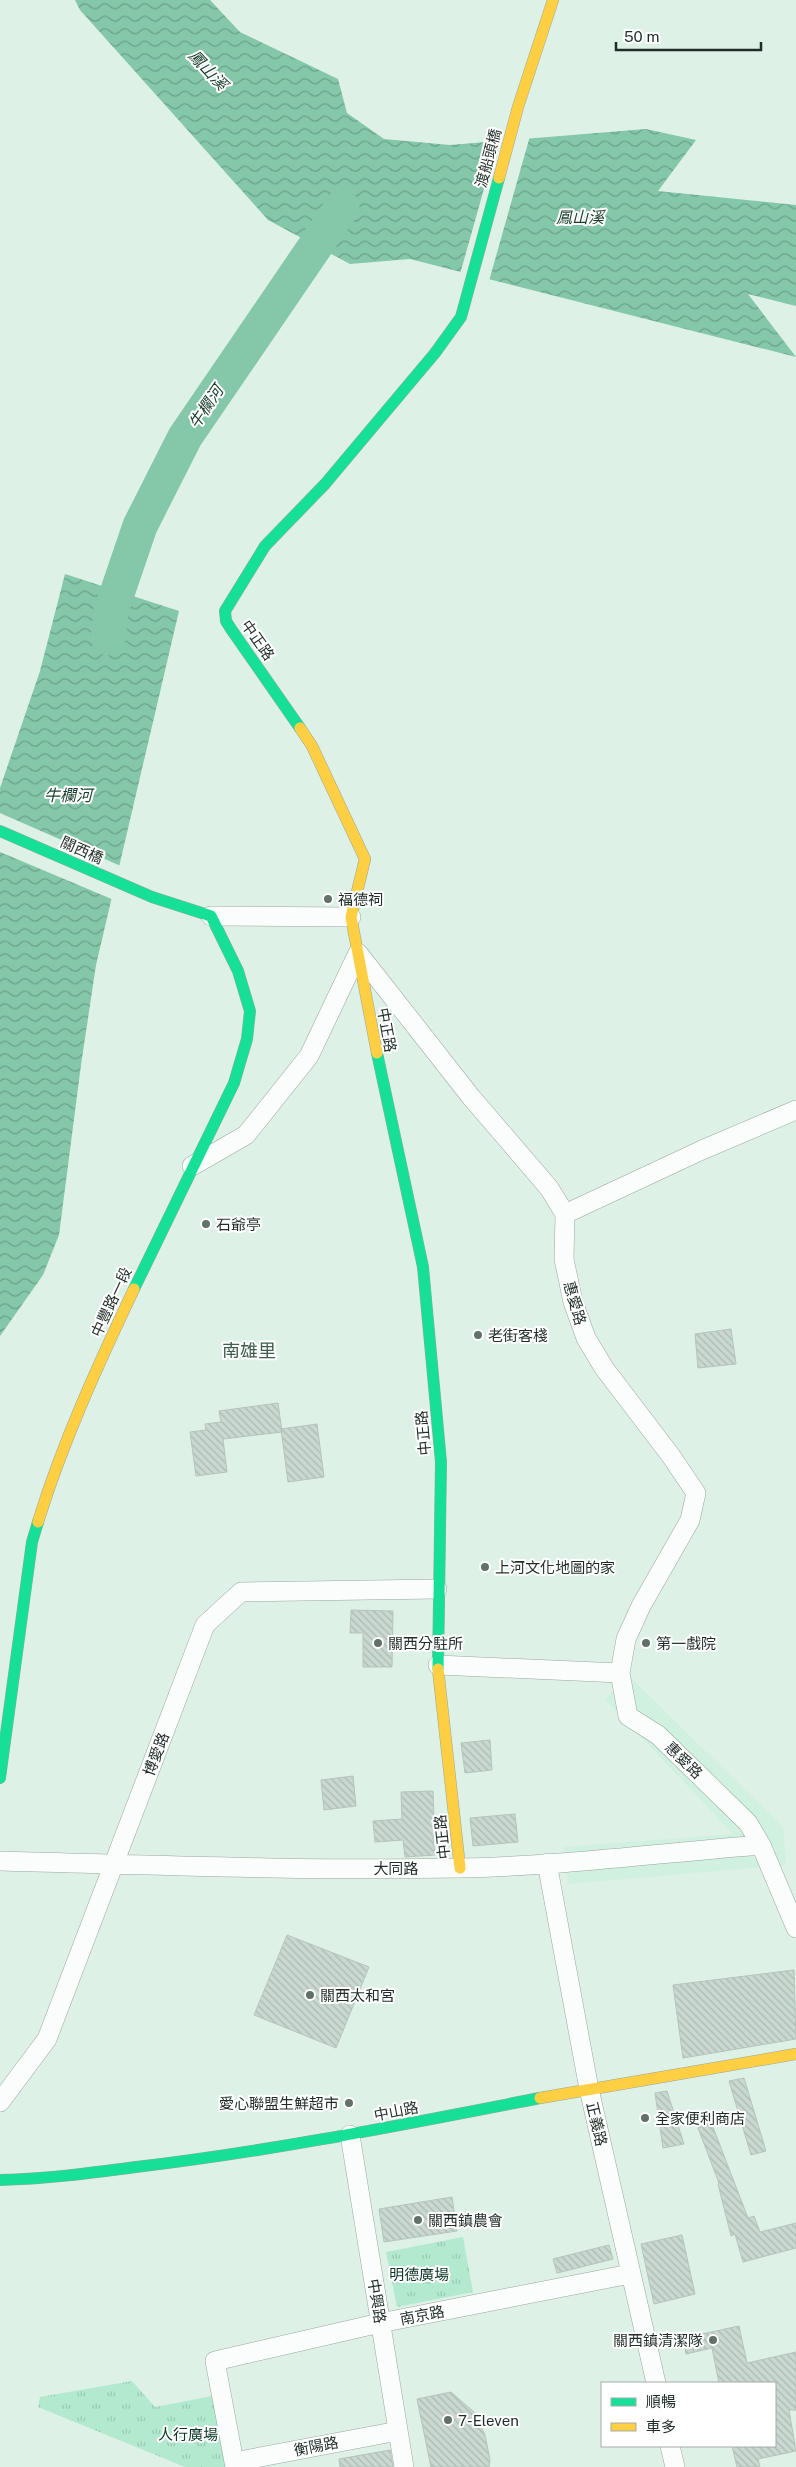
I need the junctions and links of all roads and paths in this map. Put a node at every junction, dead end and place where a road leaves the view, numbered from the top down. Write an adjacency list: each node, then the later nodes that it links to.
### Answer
1 (552, 4): 2 (street, 渡船頭橋)
2 (461, 317): 5 (street, 中正路)
3 (0, 831): 4 (street, 關西橋)
4 (211, 916): 5 (street); 8 (street, 中豐路一段)
5 (351, 917): 6 (street, 中正路)
6 (358, 953): 8 (street); 9 (street); 10 (street, 中正路)
7 (796, 1110): 9 (street)
8 (192, 1166): 13 (street, 中豐路一段)
9 (565, 1214): 12 (street, 惠愛路)
10 (437, 1589): 11 (street, 中正路); 17 (street, 博愛路)
11 (438, 1665): 12 (street); 18 (street, 中正路)
12 (620, 1673): 14 (street, 惠愛路)
13 (0, 1778)
14 (761, 1845): 16 (street, 大同路); 19 (street)
15 (0, 1861): 17 (street, 大同路)
16 (547, 1863): 18 (street, 大同路); 21 (street, 正義路)
17 (114, 1864): 18 (street, 大同路); 22 (street, 博愛路)
18 (460, 1868)
19 (796, 1928)
20 (796, 2054): 21 (street, 中山路)
21 (589, 2089): 23 (street, 中山路); 25 (street, 正義路)
22 (0, 2102)
23 (350, 2135): 24 (street, 中山路); 26 (street, 中興路)
24 (0, 2180)
25 (630, 2274): 26 (street, 南京路); 27 (street, 正義路)
26 (380, 2323): 28 (street, 中興路); 30 (street, 南京路)
27 (656, 2382)
28 (398, 2431): 30 (street, 衡陽路); 31 (street, 中興路)
29 (670, 2447): 32 (street)
30 (235, 2465)
31 (404, 2467)
32 (675, 2467)

